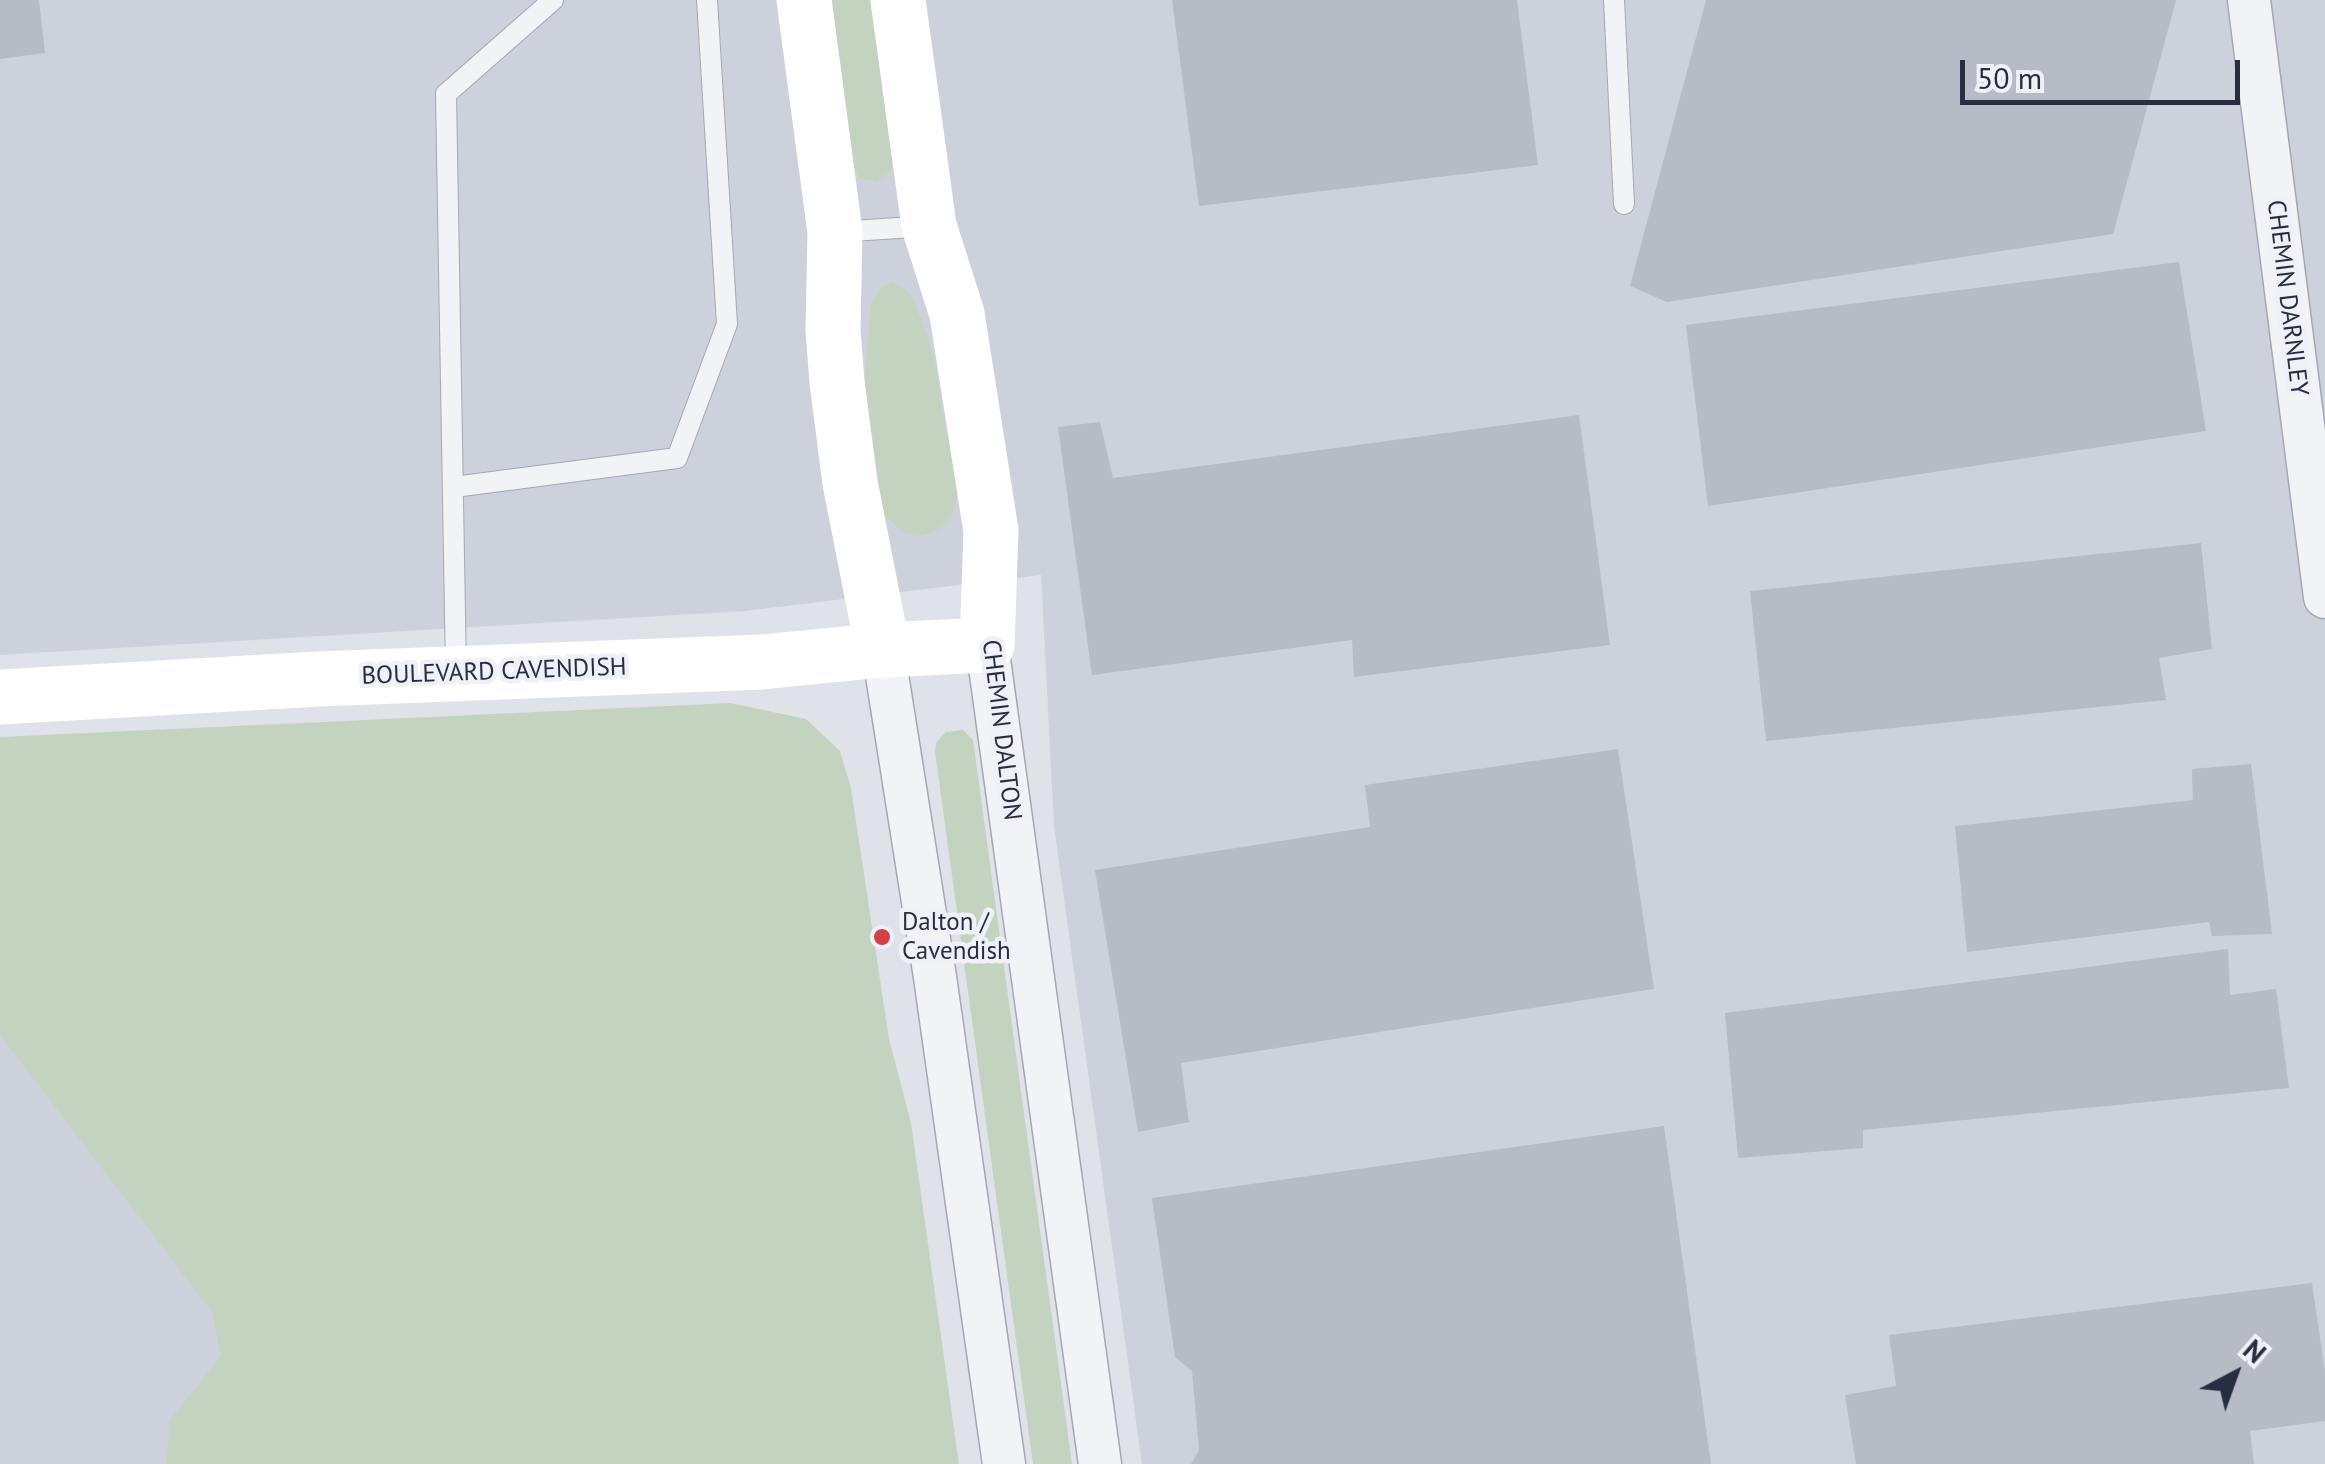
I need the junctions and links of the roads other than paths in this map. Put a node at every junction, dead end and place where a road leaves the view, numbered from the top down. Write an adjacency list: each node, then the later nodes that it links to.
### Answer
1 (553, 0): 10 (lane)
2 (707, 0): 10 (lane)
3 (804, 0): 9 (main road)
4 (898, 0): 8 (main road, CHEMIN DALTON)
5 (1614, 0): 7 (lane)
6 (2249, 0): 11 (street, CHEMIN DARNLEY)
7 (1624, 204)
8 (929, 226): 9 (lane); 12 (main road, CHEMIN DALTON)
9 (836, 232): 13 (main road)
10 (454, 486): 14 (lane)
11 (2325, 597)
12 (987, 645): 13 (main road, BOULEVARD CAVENDISH); 17 (street, CHEMIN DALTON)
13 (883, 650): 14 (main road, BOULEVARD CAVENDISH); 16 (street)
14 (456, 674): 15 (main road, BOULEVARD CAVENDISH)
15 (0, 696)
16 (1004, 1464)
17 (1100, 1464)

